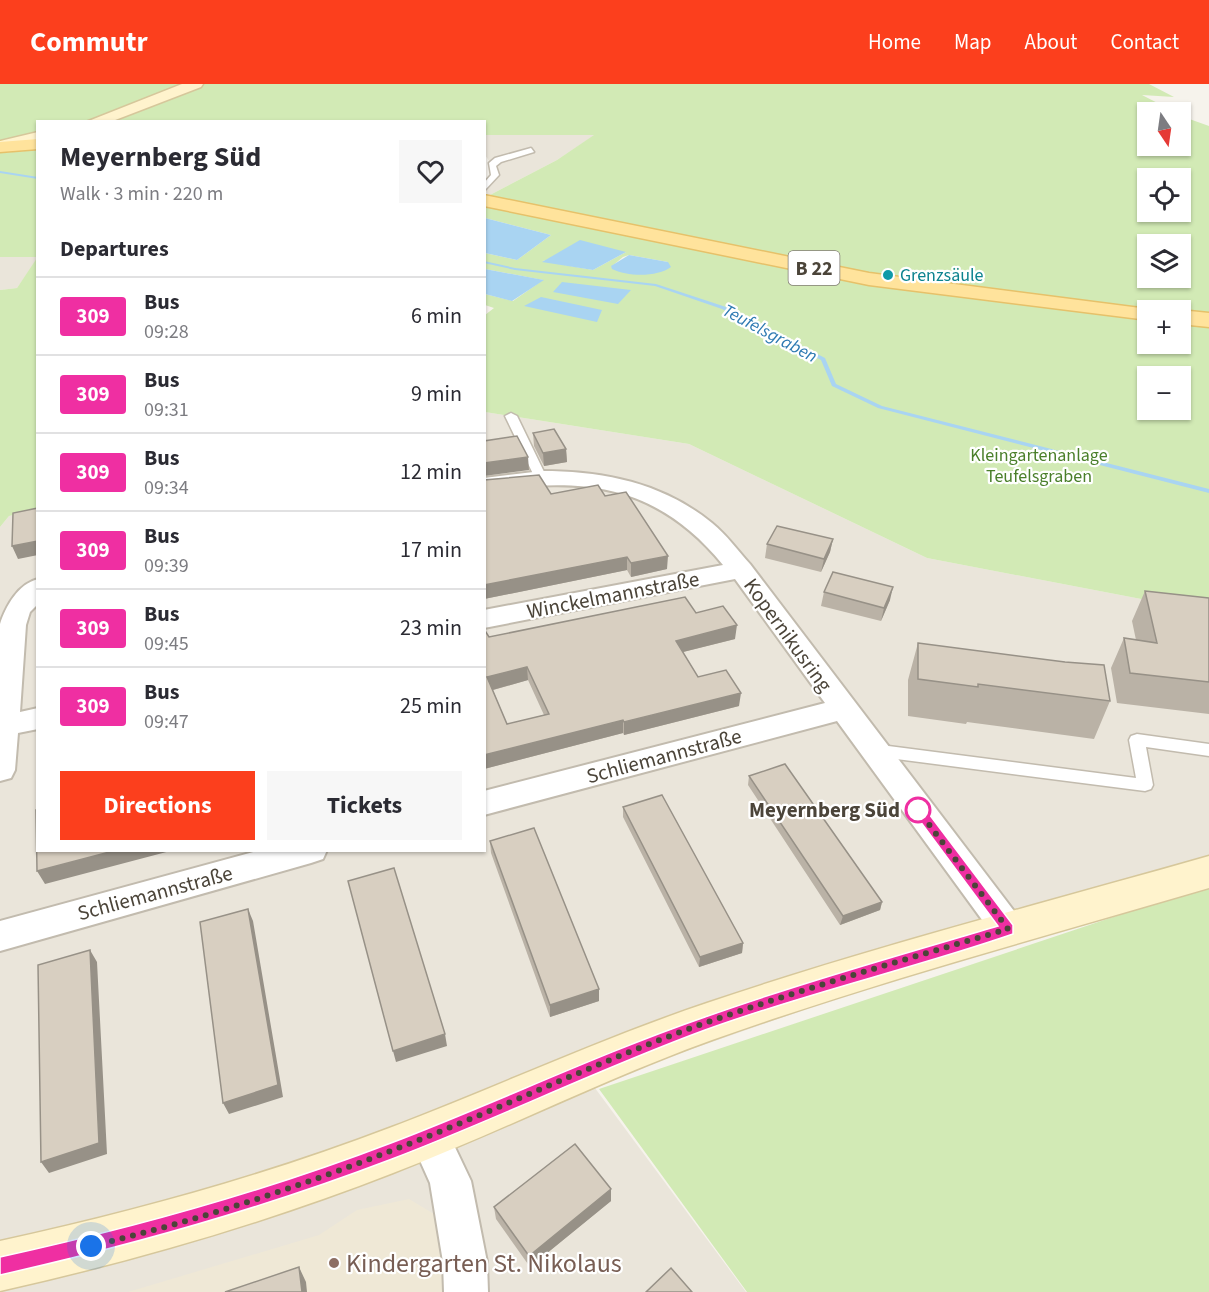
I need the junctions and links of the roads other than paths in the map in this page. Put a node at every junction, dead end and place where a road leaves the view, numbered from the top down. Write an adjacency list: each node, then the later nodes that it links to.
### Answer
1 (196, 84): 2 (street)
2 (135, 108): 3 (street); 4 (street)
3 (100, 120)
4 (112, 120)
5 (36, 137): 7 (street)
6 (36, 144): 7 (main road)
7 (0, 146)
8 (531, 150): 9 (lane)
9 (486, 186)
10 (486, 200): 11 (main road, B 22)
11 (1137, 313)
12 (1191, 318): 13 (main road)
13 (1209, 320)
14 (511, 416): 15 (lane)
15 (541, 478): 16 (street, Kopernikusring); 17 (street, Kopernikusring)
16 (486, 485)
17 (741, 570): 20 (street, Winckelmannstraße); 21 (street, Kopernikusring)
18 (36, 589): 19 (street)
19 (8, 614): 23 (street)
20 (486, 619)
21 (843, 710): 24 (street, Kopernikusring); 27 (street, Schliemannstraße)
22 (36, 718): 23 (street)
23 (5, 726): 26 (street)
24 (873, 750): 25 (lane); 30 (street, Kopernikusring)
25 (1209, 750)
26 (0, 770)
27 (486, 802)
28 (304, 852): 31 (street, Schliemannstraße)
29 (1209, 872): 30 (street)
30 (1008, 929): 32 (street)
31 (0, 936)
32 (429, 1136): 33 (street); 34 (street)
33 (0, 1266)
34 (466, 1292)

